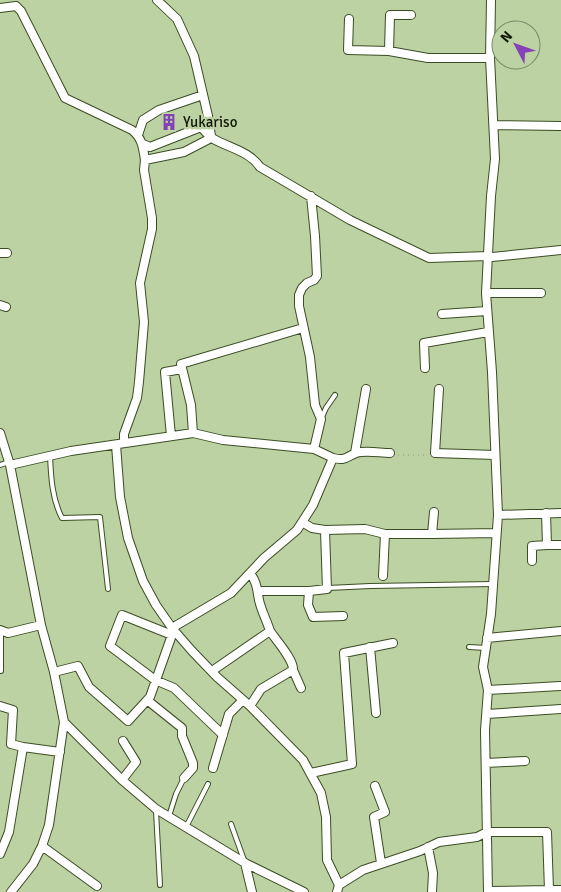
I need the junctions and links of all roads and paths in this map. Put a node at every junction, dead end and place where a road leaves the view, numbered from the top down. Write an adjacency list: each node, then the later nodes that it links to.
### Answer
1 (156, 0): 8 (street)
2 (491, 0): 7 (street)
3 (0, 8): 11 (street)
4 (411, 14): 6 (street)
5 (349, 19): 6 (street)
6 (389, 51): 7 (street)
7 (490, 58): 9 (street)
8 (203, 95): 11 (street); 12 (street)
9 (495, 125): 10 (street); 17 (street)
10 (561, 126)
11 (138, 135): 13 (street)
12 (211, 138): 13 (street); 14 (street); 15 (street)
13 (143, 144): 14 (street)
14 (145, 160): 33 (street)
15 (311, 196): 17 (street); 22 (street)
16 (561, 250): 17 (street)
17 (488, 256): 18 (street)
18 (486, 293): 19 (street); 20 (street)
19 (541, 293)
20 (487, 311): 21 (street); 23 (street)
21 (442, 314)
22 (303, 328): 25 (street); 29 (street)
23 (488, 332): 24 (street); 39 (street)
24 (425, 368)
25 (182, 370): 30 (street); 32 (street)
26 (366, 389): 35 (street)
27 (439, 389): 37 (street)
28 (335, 395): 29 (lane)
29 (321, 419): 34 (street)
30 (193, 433): 32 (street); 34 (street)
31 (0, 434): 42 (street)
32 (171, 436): 33 (street)
33 (120, 444): 40 (street); 66 (street)
34 (314, 448): 41 (street)
35 (355, 453): 38 (street); 41 (street)
36 (425, 453): 37 (street); 38 (path)
37 (435, 453): 39 (street)
38 (390, 454)
39 (495, 455): 47 (street)
40 (50, 456): 42 (street); 60 (lane)
41 (333, 458): 48 (street)
42 (9, 464): 43 (lane); 64 (street)
43 (0, 465)
44 (434, 512): 52 (street)
45 (546, 513): 46 (street); 47 (street); 53 (street)
46 (561, 513)
47 (498, 515): 50 (street)
48 (302, 522): 49 (street); 56 (street)
49 (325, 530): 51 (street); 59 (street)
50 (496, 533): 52 (street); 58 (street)
51 (385, 534): 52 (street); 57 (street)
52 (432, 534)
53 (546, 545): 54 (street); 55 (street)
54 (561, 545)
55 (532, 561)
56 (250, 573): 61 (street); 66 (street)
57 (383, 576)
58 (493, 584): 59 (lane); 69 (street)
59 (326, 588): 62 (street)
60 (108, 589)
61 (259, 591): 62 (street); 67 (street)
62 (309, 591): 63 (street)
63 (343, 616)
64 (41, 625): 65 (street); 76 (street)
65 (0, 630): 75 (lane)
66 (172, 631): 77 (street); 78 (street); 78 (street)
67 (270, 631): 74 (street); 77 (street)
68 (561, 631): 69 (street)
69 (488, 638): 73 (street)
70 (393, 643): 71 (street)
71 (370, 648): 87 (street); 97 (street)
72 (469, 648): 73 (lane)
73 (486, 648): 81 (street)
74 (293, 670): 80 (street); 85 (street)
75 (1, 671)
76 (54, 672): 82 (street); 89 (street)
77 (212, 672): 83 (street)
78 (156, 680): 82 (street); 90 (street)
79 (560, 686): 81 (street)
80 (301, 688)
81 (488, 690): 88 (street)
82 (148, 700): 98 (street)
83 (243, 700): 85 (street); 90 (street)
84 (0, 706): 92 (street)
85 (250, 706): 97 (street)
86 (561, 709): 88 (street)
87 (376, 713)
88 (487, 714): 95 (street)
89 (64, 722): 93 (street); 99 (street)
90 (223, 735): 96 (street)
91 (123, 740): 99 (street)
92 (24, 747): 93 (street); 107 (street)
93 (60, 752): 108 (street)
94 (525, 761): 95 (street)
95 (486, 763): 106 (street)
96 (213, 768)
97 (311, 773): 115 (street)
98 (184, 778): 103 (lane)
99 (122, 780): 102 (street)
100 (208, 784): 105 (lane)
101 (375, 786): 112 (street)
102 (156, 809): 103 (street); 113 (lane)
103 (169, 816): 105 (street)
104 (231, 824): 111 (lane)
105 (186, 827): 111 (street)
106 (487, 832): 109 (street); 116 (street); 122 (street)
107 (3, 839): 110 (street)
108 (42, 846): 114 (street); 118 (street)
109 (428, 847): 112 (street); 121 (street)
110 (0, 854)
111 (245, 862): 119 (street); 120 (street)
112 (381, 863): 115 (street)
113 (160, 885)
114 (97, 886)
115 (338, 889)
116 (549, 890): 117 (street); 122 (street)
117 (561, 890)
118 (11, 892)
119 (252, 892)
120 (304, 892)
121 (432, 892)
122 (488, 892)

